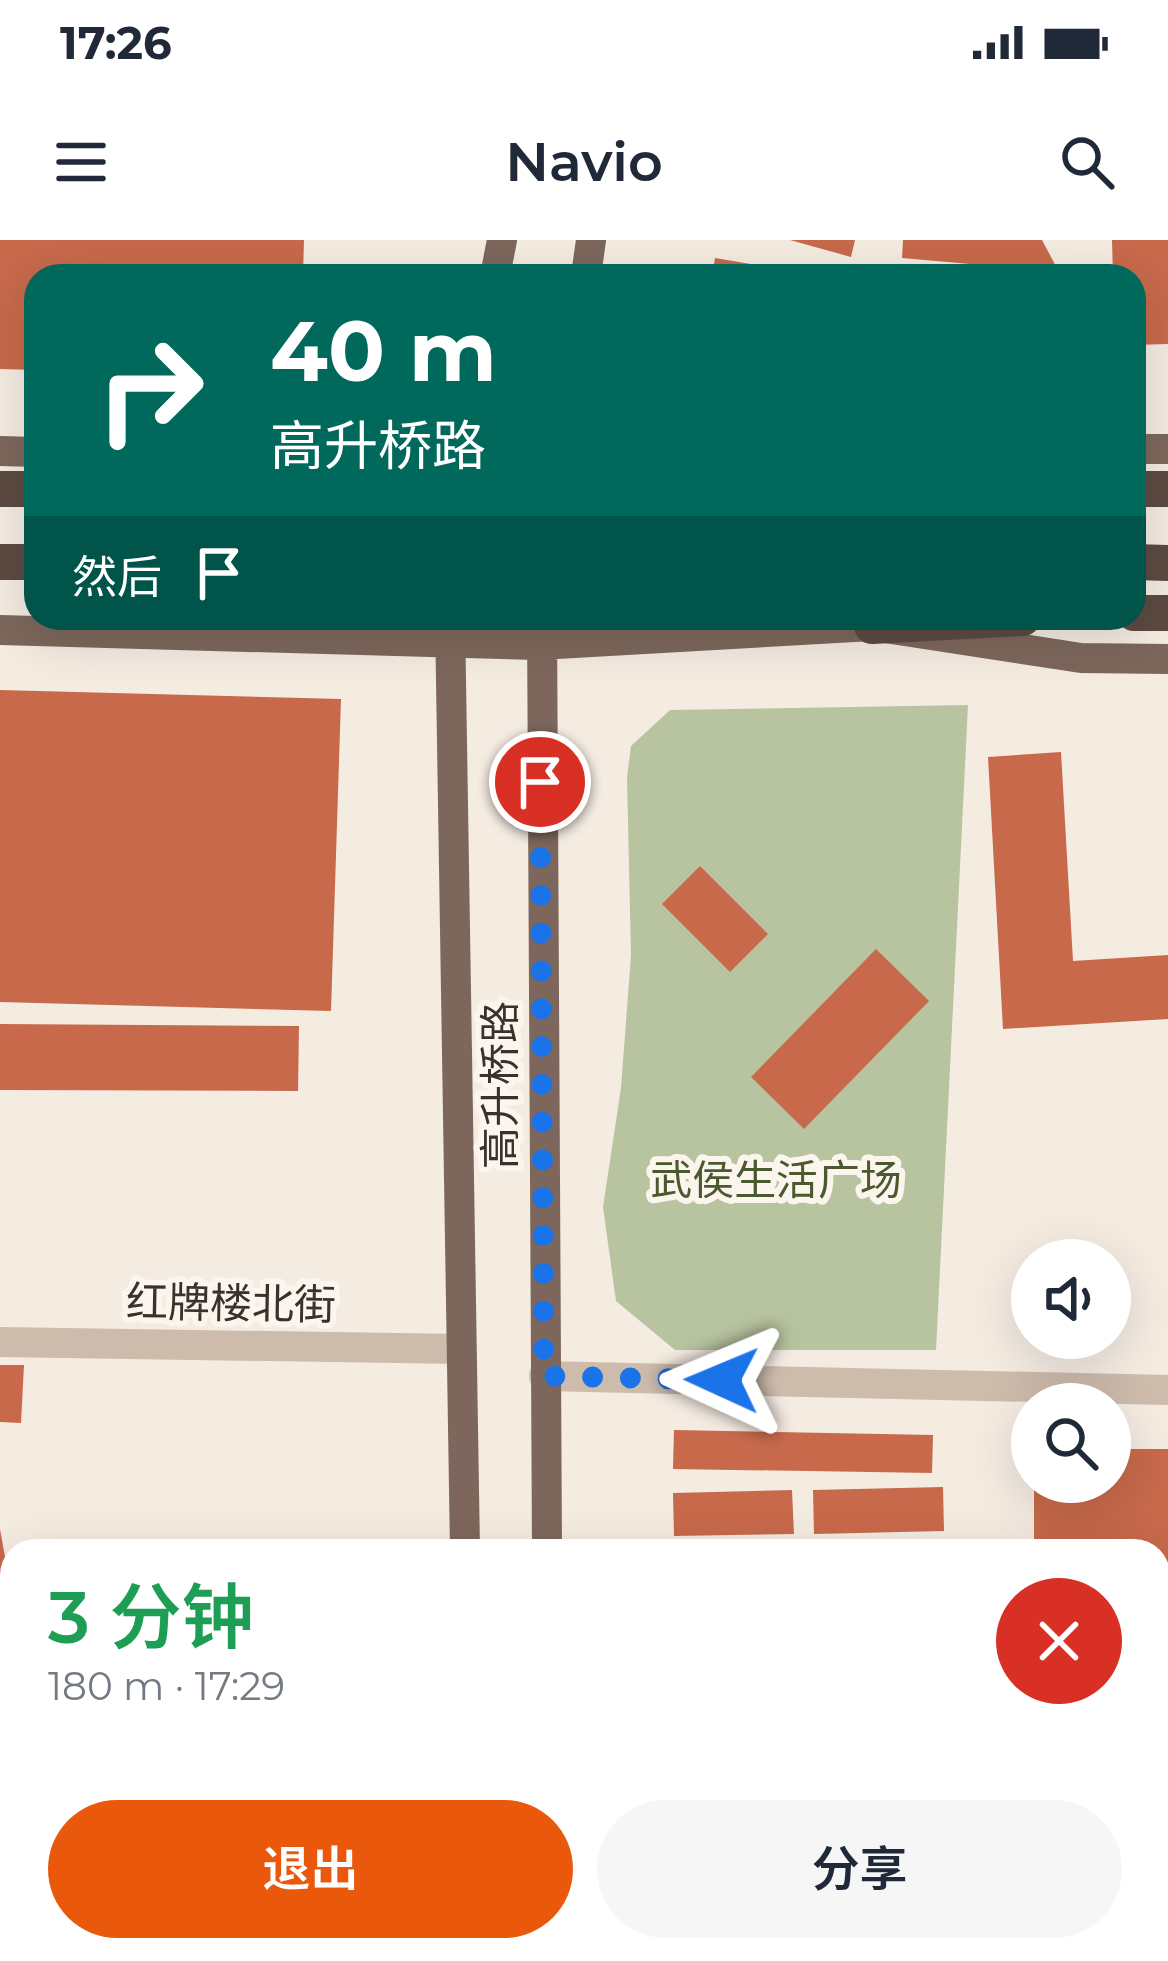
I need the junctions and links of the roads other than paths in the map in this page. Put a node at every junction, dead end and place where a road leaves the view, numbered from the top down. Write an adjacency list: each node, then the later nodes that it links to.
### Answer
1 (450, 630): 8 (main road, 高升桥路)
2 (495, 630): 5 (main road)
3 (651, 630): 5 (main road)
4 (898, 630): 6 (main road)
5 (540, 632): 9 (main road, 高升桥路)
6 (1168, 659)
7 (0, 1342): 8 (street, 红牌楼北街)
8 (460, 1349): 11 (main road, 高升桥路)
9 (544, 1376): 10 (street); 12 (main road, 高升桥路)
10 (1168, 1390)
11 (465, 1539)
12 (547, 1539)

